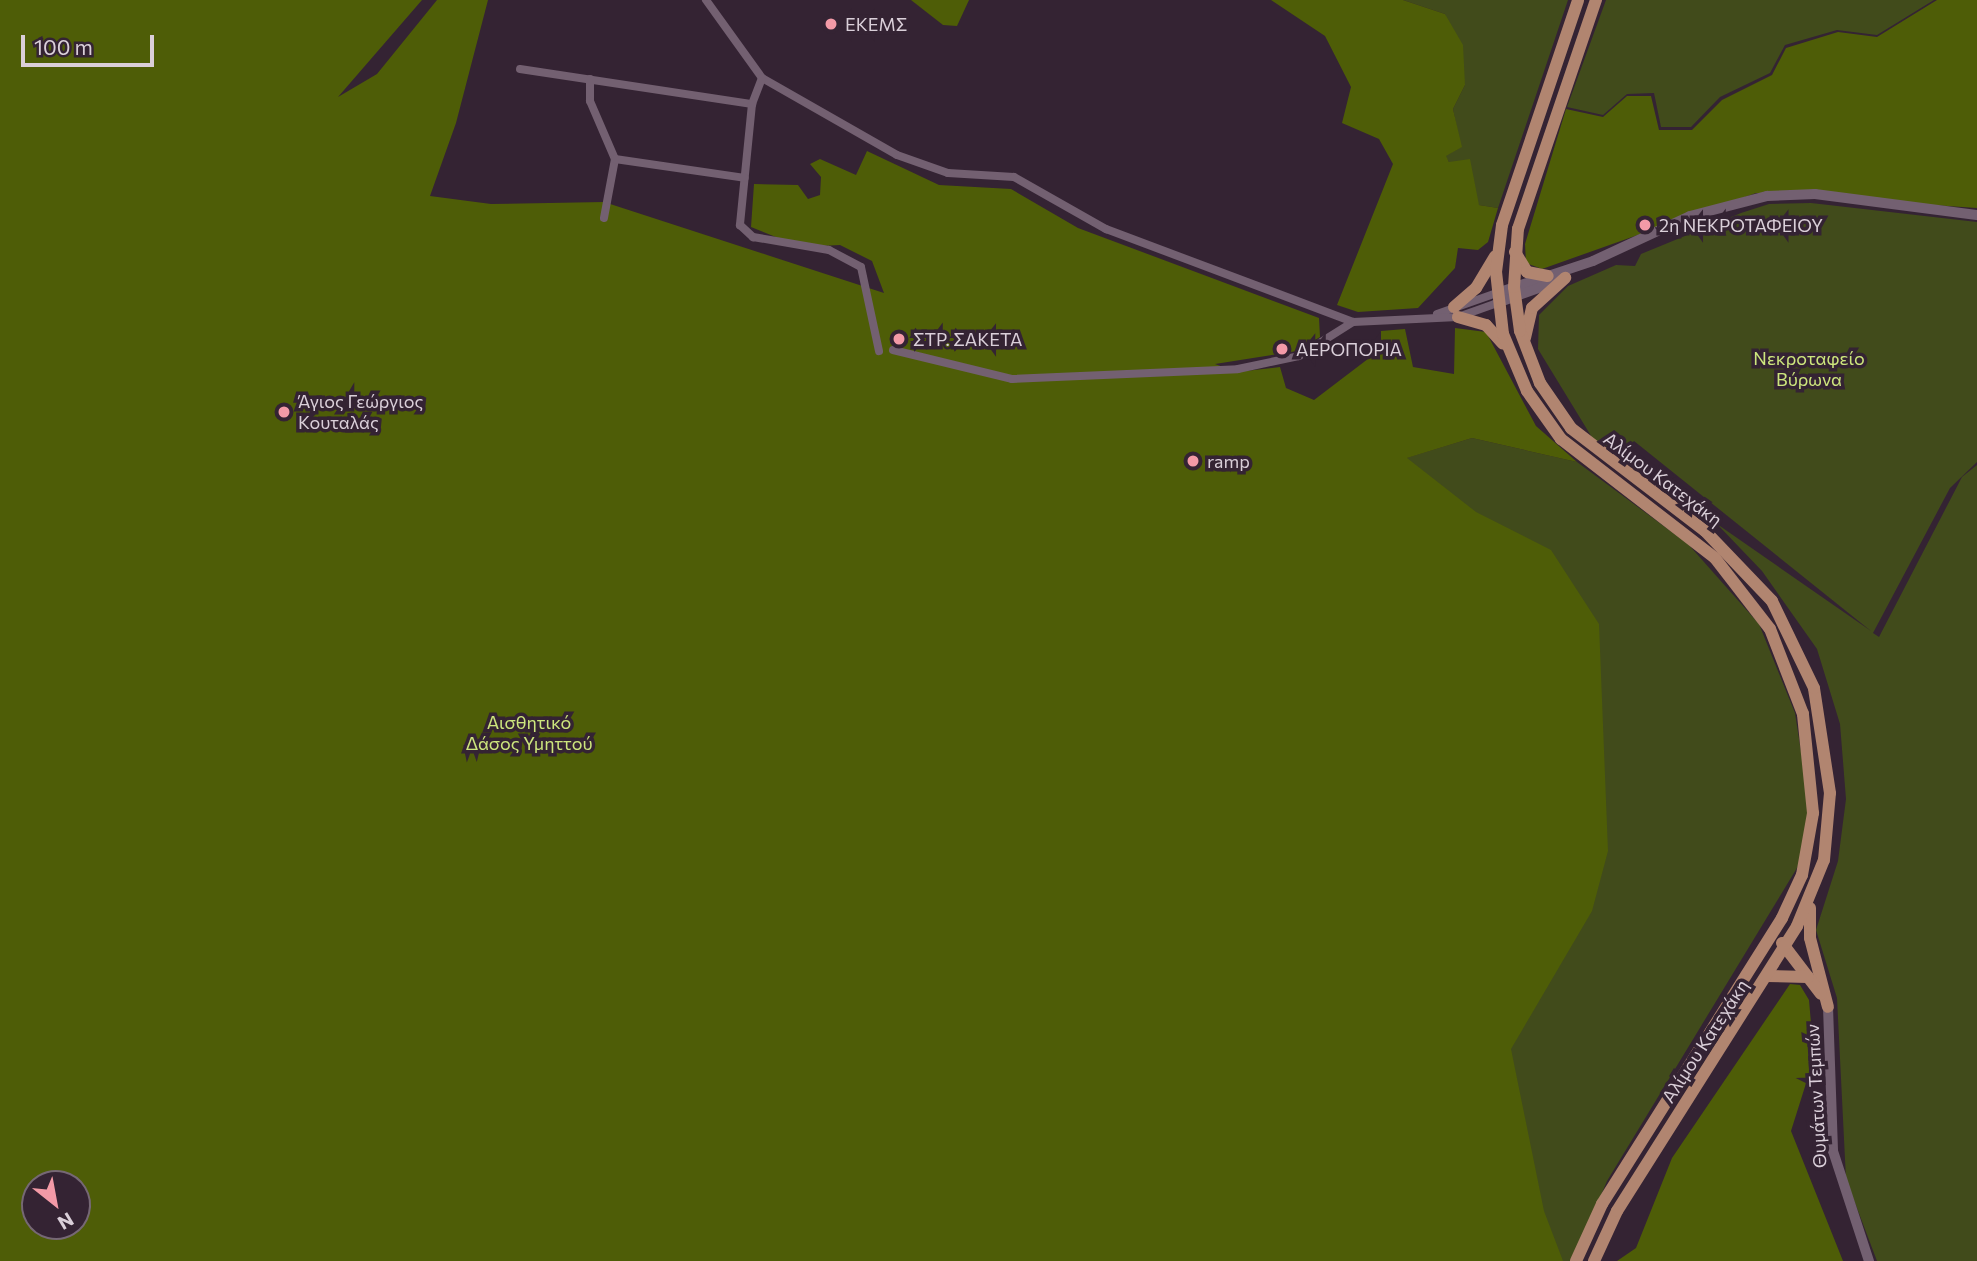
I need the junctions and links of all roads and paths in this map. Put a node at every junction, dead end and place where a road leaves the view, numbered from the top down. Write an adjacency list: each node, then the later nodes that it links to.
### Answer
1 (706, 0): 5 (street)
2 (1578, 0): 12 (main road, Αλίμου Κατεχάκη)
3 (1596, 0): 13 (main road, Αλίμου Κατεχάκη)
4 (520, 69): 6 (street)
5 (762, 78): 7 (street); 20 (street)
6 (590, 79): 7 (street); 8 (street)
7 (752, 104): 9 (street)
8 (615, 159): 9 (street); 11 (street)
9 (745, 178): 22 (street)
10 (1977, 215): 14 (street)
11 (604, 218)
12 (1497, 249): 18 (main road, Αλίμου Κατεχάκη); 19 (main road)
13 (1515, 250): 15 (main road); 17 (main road, Αλίμου Κατεχάκη)
14 (1593, 261): 15 (street); 16 (street)
15 (1548, 276): 17 (street)
16 (1565, 278): 17 (street); 23 (main road)
17 (1514, 293): 18 (street); 23 (main road, Αλίμου Κατεχάκη)
18 (1497, 298): 19 (street); 24 (main road, Αλίμου Κατεχάκη)
19 (1456, 312): 20 (street); 24 (main road)
20 (1353, 322): 21 (street)
21 (893, 350)
22 (879, 351)
23 (1527, 352): 25 (main road, Αλίμου Κατεχάκη)
24 (1511, 358): 26 (main road, Αλίμου Κατεχάκη)
25 (1810, 900): 27 (main road, Αλίμου Κατεχάκη); 30 (main road)
26 (1782, 918): 27 (main road); 31 (main road, Αλίμου Κατεχάκη)
27 (1783, 950): 28 (main road, Αλίμου Κατεχάκη); 29 (main road)
28 (1767, 976): 29 (main road); 32 (main road, Αλίμου Κατεχάκη)
29 (1808, 977): 30 (main road)
30 (1828, 1007): 33 (street, Θυμάτων Τεμπών)
31 (1576, 1261)
32 (1594, 1261)
33 (1869, 1261)

